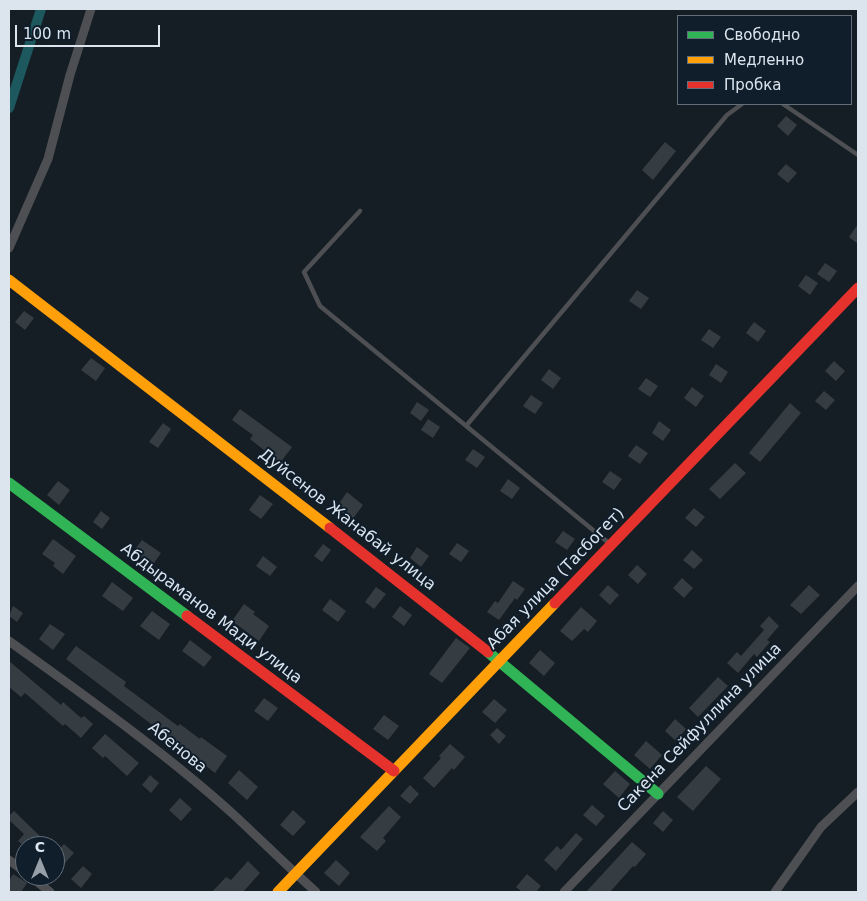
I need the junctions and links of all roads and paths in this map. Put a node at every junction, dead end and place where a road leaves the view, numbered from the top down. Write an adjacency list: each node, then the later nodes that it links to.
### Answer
1 (91, 9): 6 (street)
2 (741, 105): 9 (lane)
3 (783, 105): 4 (lane)
4 (858, 155)
5 (360, 211): 9 (lane)
6 (9, 248)
7 (9, 280): 14 (street, Дуйсенов Жанабай улица)
8 (858, 288): 11 (street, Абая улица (Тасбогет))
9 (466, 426): 11 (lane)
10 (9, 483): 15 (street, Абдыраманов Мади улица)
11 (611, 545): 14 (street, Абая улица (Тасбогет))
12 (858, 586): 17 (street, Сакена Сейфуллина улица)
13 (9, 641): 18 (street, Абенова)
14 (500, 661): 15 (street, Абая улица (Тасбогет)); 17 (street, Дуйсенов Жанабай улица)
15 (394, 771): 18 (street, Абая улица (Тасбогет))
16 (858, 792): 22 (street)
17 (658, 794): 21 (street, Сакена Сейфуллина улица)
18 (296, 874): 19 (street, Абая улица (Тасбогет)); 20 (street, Абенова)
19 (278, 892)
20 (316, 892)
21 (564, 892)
22 (775, 892)

